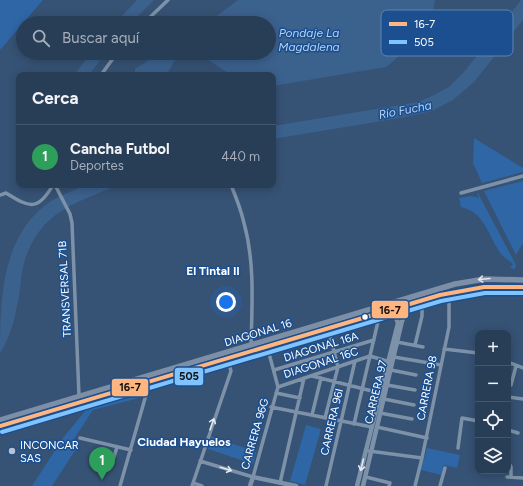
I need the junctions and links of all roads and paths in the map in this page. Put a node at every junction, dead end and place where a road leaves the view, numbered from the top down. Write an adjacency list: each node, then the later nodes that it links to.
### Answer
1 (168, 0): 2 (street)
2 (151, 16)
3 (112, 60): 4 (street)
4 (103, 72)
5 (523, 176): 9 (street)
6 (52, 188): 10 (street)
7 (56, 188): 52 (street, TRANSVERSAL 71B)
8 (232, 188): 21 (street)
9 (461, 193)
10 (0, 195)
11 (523, 280): 21 (main road, DIAGONAL 16, one-way to 21)
12 (523, 288): 13 (main road, DIAGONAL 16)
13 (449, 293): 14 (main road, DIAGONAL 16); 24 (street, CARRERA 98)
14 (422, 300): 15 (main road, DIAGONAL 16); 20 (street)
15 (411, 304): 16 (main road, DIAGONAL 16); 19 (street, CARRERA 97)
16 (383, 312): 17 (main road, DIAGONAL 16); 18 (street); 29 (street, CARRERA 97)
17 (328, 328): 22 (main road, DIAGONAL 16); 25 (street)
18 (374, 340): 25 (street, DIAGONAL 16A); 27 (street)
19 (397, 342): 20 (street); 29 (street, CARRERA 97)
20 (415, 345): 23 (street)
21 (251, 346): 52 (main road, DIAGONAL 16)
22 (267, 346): 28 (main road, DIAGONAL 16); 36 (street)
23 (423, 347)
24 (444, 349): 26 (street); 32 (street, CARRERA 98)
25 (334, 352): 34 (street); 36 (street, DIAGONAL 16A)
26 (475, 354)
27 (370, 356): 29 (street, DIAGONAL 16C); 30 (street, DIAGONAL 16C); 48 (street)
28 (227, 358): 42 (main road, DIAGONAL 16); 81 (street, one-way to 28)
29 (391, 360): 32 (street, DIAGONAL 16C); 37 (street, CARRERA 97); 51 (street, CARRERA 97)
30 (355, 362): 34 (street, DIAGONAL 16C); 44 (street, CARRERA 96I)
31 (511, 364): 33 (street)
32 (441, 366): 73 (street, CARRERA 98)
33 (516, 366): 35 (street); 46 (street)
34 (338, 367): 39 (street, DIAGONAL 16C); 43 (street)
35 (523, 368)
36 (274, 370): 47 (street)
37 (390, 370): 38 (street); 45 (street, CARRERA 97)
38 (416, 375)
39 (311, 376): 40 (street, DIAGONAL 16C); 41 (street)
40 (304, 378): 47 (street, DIAGONAL 16C); 54 (street)
41 (321, 378): 43 (street); 61 (street)
42 (150, 381): 68 (main road, DIAGONAL 16); 76 (street)
43 (334, 381): 44 (street); 62 (street)
44 (349, 385): 48 (street); 66 (street, CARRERA 96I)
45 (387, 385): 49 (street); 55 (street, CARRERA 97)
46 (511, 385)
47 (278, 387): 50 (street, CARRERA 96G)
48 (362, 389): 51 (street); 67 (street)
49 (415, 390)
50 (276, 393): 54 (street); 58 (street, CARRERA 96G)
51 (380, 393): 69 (street, CARRERA 97)
52 (79, 396): 63 (main road, DIAGONAL 16)
53 (511, 397): 56 (street)
54 (300, 398): 59 (street)
55 (384, 399): 57 (street); 60 (street, CARRERA 97)
56 (523, 399)
57 (414, 405)
58 (271, 407): 59 (street); 84 (street, CARRERA 96G)
59 (297, 412): 61 (street); 87 (street)
60 (380, 413): 64 (street); 69 (street, CARRERA 97)
61 (312, 415): 62 (street)
62 (325, 418): 66 (street)
63 (0, 420)
64 (412, 420)
65 (475, 420): 75 (street)
66 (341, 421): 67 (street); 94 (street, CARRERA 96I)
67 (354, 424): 69 (street)
68 (0, 426)
69 (374, 427): 73 (street); 77 (street, CARRERA 97); 78 (street, CARRERA 97)
70 (511, 431): 71 (street)
71 (518, 433)
72 (80, 438): 74 (street)
73 (427, 438): 79 (street, CARRERA 98)
74 (117, 447): 76 (street); 80 (street)
75 (458, 448)
76 (131, 450): 90 (street)
77 (366, 450): 78 (street); 95 (street, CARRERA 97, one-way to 95)
78 (372, 451): 79 (street); 85 (street, CARRERA 97)
79 (422, 458): 97 (street, CARRERA 98)
80 (112, 460)
81 (200, 461): 84 (street, one-way to 84); 88 (street)
82 (445, 468): 98 (street)
83 (510, 474): 86 (street)
84 (253, 476): 87 (street); 92 (street, CARRERA 96G)
85 (366, 477): 89 (street); 96 (street, CARRERA 97)
86 (523, 478)
87 (280, 483): 93 (street)
88 (192, 484): 91 (street)
89 (389, 484)
90 (120, 486)
91 (202, 486)
92 (250, 486)
93 (296, 486)
94 (326, 486)
95 (357, 486)
96 (364, 486)
97 (415, 486)
98 (440, 486)

